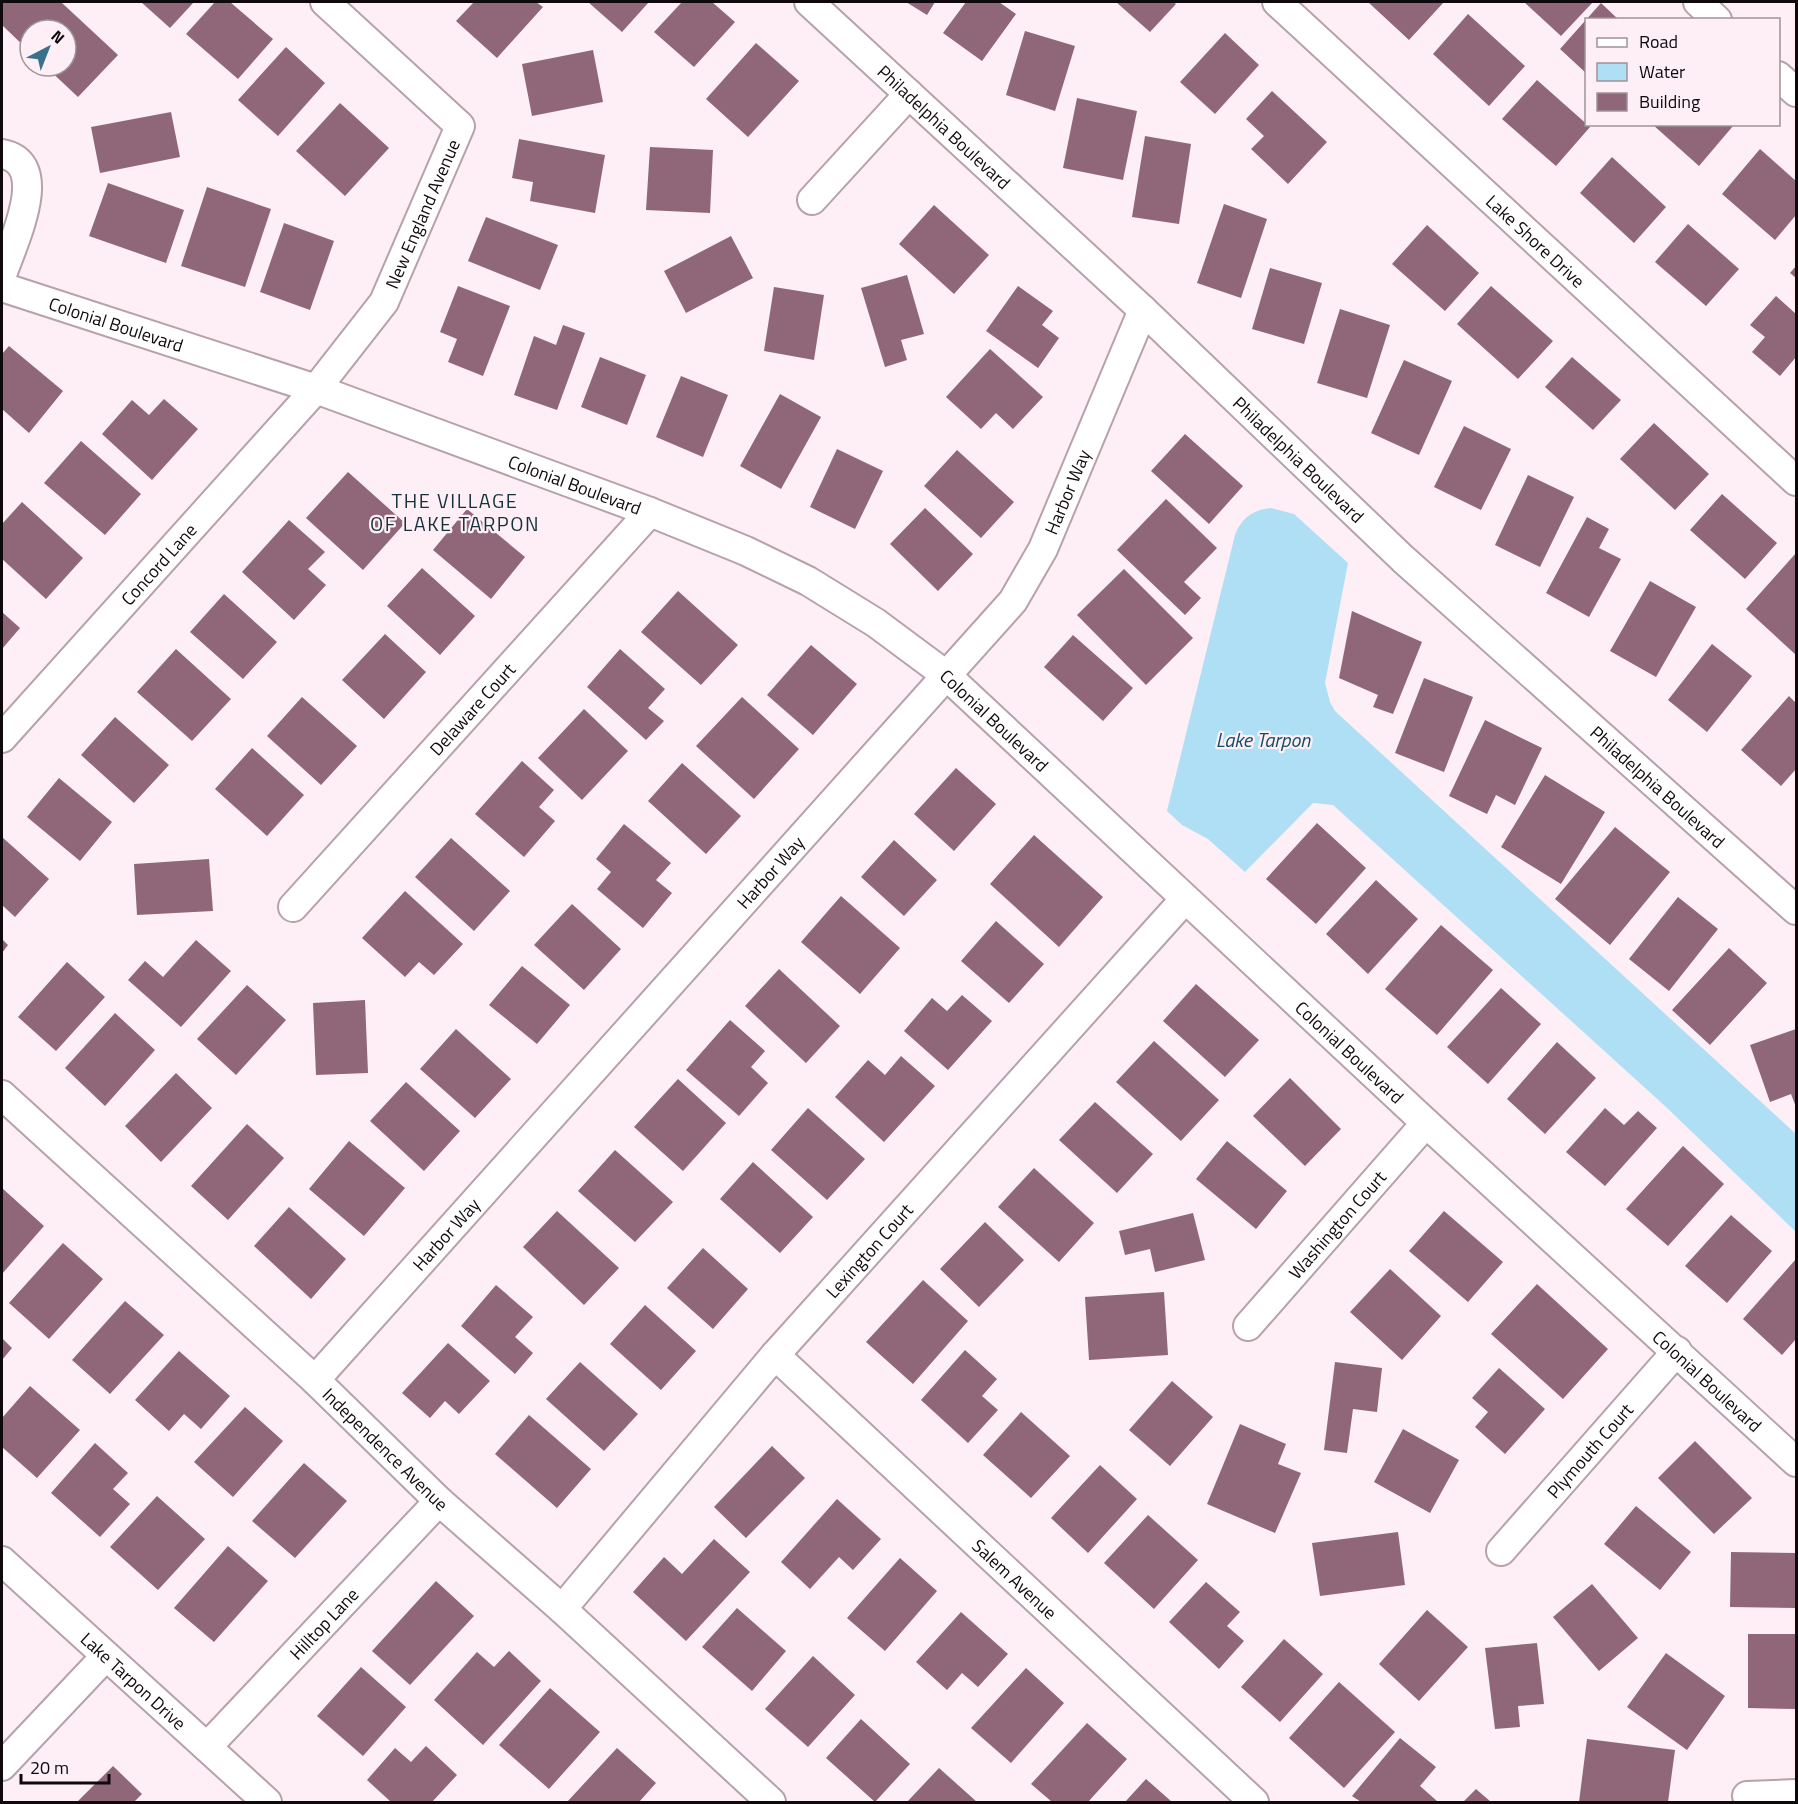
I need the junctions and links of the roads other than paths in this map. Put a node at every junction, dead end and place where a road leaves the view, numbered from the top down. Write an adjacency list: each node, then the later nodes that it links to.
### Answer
1 (326, 2): 14 (street, New England Avenue)
2 (808, 2): 8 (street, Philadelphia Boulevard)
3 (1277, 2): 15 (street, Lake Shore Drive)
4 (1698, 2): 5 (street)
5 (1715, 18)
6 (1780, 77): 7 (street)
7 (1797, 92)
8 (909, 94): 10 (street); 13 (street, Philadelphia Boulevard)
9 (2, 154): 11 (street)
10 (812, 200)
11 (2, 275)
12 (2, 287): 14 (street, Colonial Boulevard)
13 (1143, 310): 17 (street, Harbor Way); 21 (street, Philadelphia Boulevard)
14 (316, 389): 16 (street, Colonial Boulevard); 18 (street, Concord Lane)
15 (1797, 481)
16 (650, 512): 17 (street, Colonial Boulevard); 20 (street, Delaware Court)
17 (946, 675): 19 (street, Colonial Boulevard); 27 (street, Harbor Way)
18 (2, 738)
19 (1185, 899): 23 (street, Colonial Boulevard); 26 (street, Lexington Court)
20 (293, 907)
21 (1797, 910)
22 (2, 1095): 27 (street, Independence Avenue)
23 (1426, 1123): 24 (street, Washington Court); 25 (street, Colonial Boulevard)
24 (1248, 1326)
25 (1677, 1351): 28 (street, Colonial Boulevard); 30 (street, Plymouth Court)
26 (775, 1355): 32 (street, Lexington Court); 40 (street, Salem Avenue)
27 (315, 1380): 29 (street, Independence Avenue)
28 (1797, 1462)
29 (439, 1501): 32 (street, Independence Avenue); 34 (street, Hilltop Lane)
30 (1501, 1551)
31 (2, 1561): 33 (street, Lake Tarpon Drive)
32 (562, 1609): 39 (street, Independence Avenue)
33 (106, 1656): 34 (street, Lake Tarpon Drive); 35 (street)
34 (207, 1747): 38 (street, Lake Tarpon Drive)
35 (2, 1766)
36 (1797, 1794): 37 (street)
37 (1747, 1796)
38 (267, 1803)
39 (771, 1803)
40 (1254, 1803)

